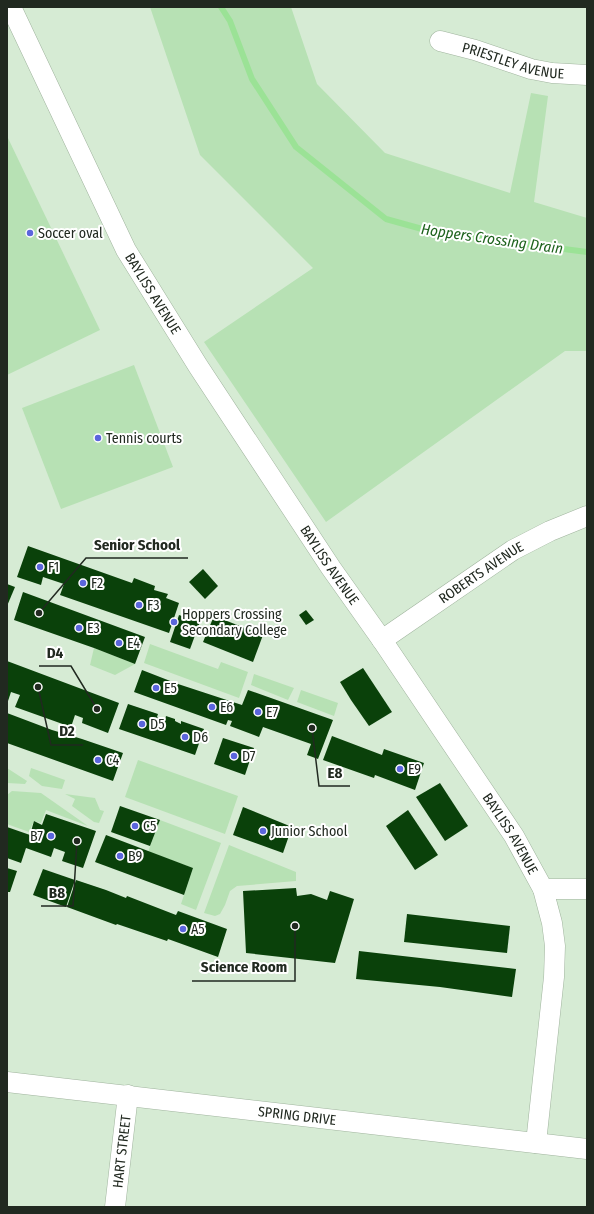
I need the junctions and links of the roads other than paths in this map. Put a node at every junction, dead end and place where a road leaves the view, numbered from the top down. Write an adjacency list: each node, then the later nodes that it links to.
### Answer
1 (11, 7): 5 (street, BAYLISS AVENUE)
2 (440, 41): 3 (street, PRIESTLEY AVENUE)
3 (587, 75)
4 (587, 516): 5 (street, ROBERTS AVENUE)
5 (382, 640): 6 (street, BAYLISS AVENUE)
6 (542, 889): 7 (street); 10 (street, BAYLISS AVENUE)
7 (587, 889)
8 (7, 1082): 9 (street, SPRING DRIVE)
9 (128, 1095): 10 (street, SPRING DRIVE); 12 (street, HART STREET)
10 (536, 1143): 11 (street, SPRING DRIVE)
11 (587, 1149)
12 (115, 1207)

